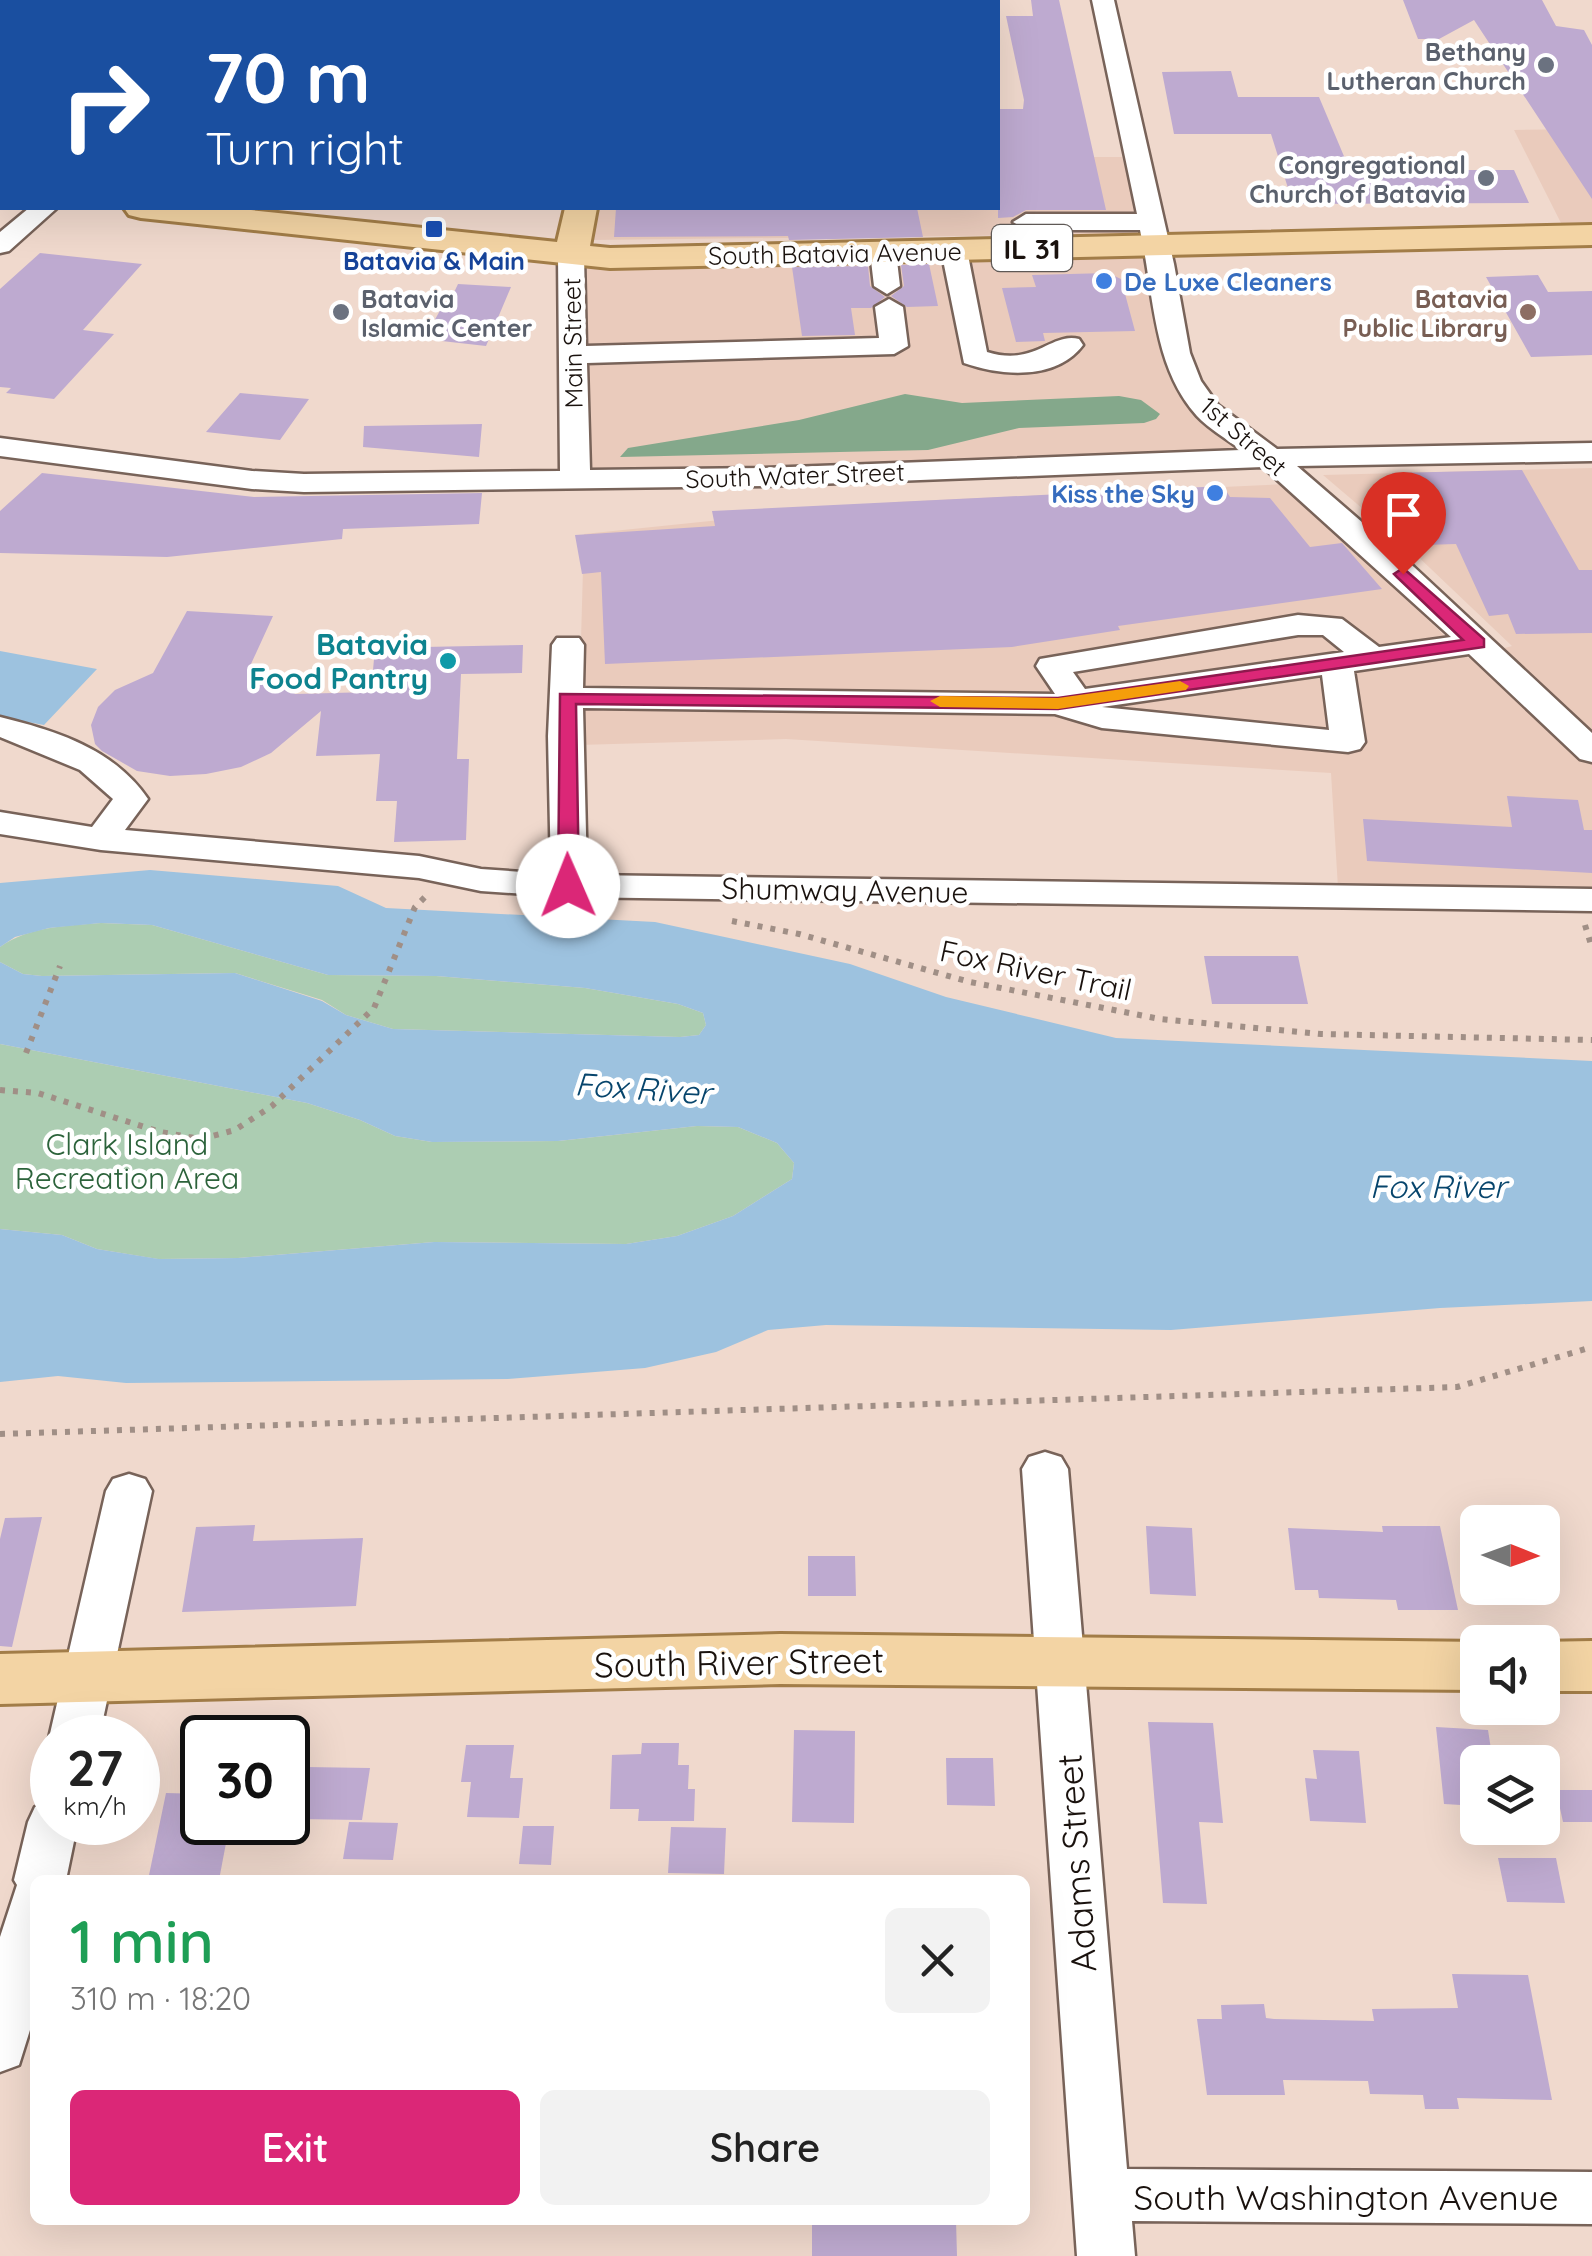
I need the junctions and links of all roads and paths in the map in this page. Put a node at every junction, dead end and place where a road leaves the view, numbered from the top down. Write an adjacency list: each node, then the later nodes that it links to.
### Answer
1 (1104, 0): 5 (street, 1st Street)
2 (42, 210): 7 (street)
3 (159, 210): 9 (main road, South Batavia Avenue / IL 31)
4 (581, 210): 9 (main road, Main Street)
5 (1154, 233): 6 (main road, South Batavia Avenue / IL 31); 8 (main road, South Batavia Avenue / IL 31); 15 (street, 1st Street)
6 (1592, 235)
7 (0, 245)
8 (954, 250): 10 (main road, South Batavia Avenue / IL 31); 11 (street)
9 (571, 256): 10 (main road, South Batavia Avenue / IL 31); 12 (street, Main Street)
10 (886, 282): 12 (street)
11 (1069, 345)
12 (572, 355): 16 (street, Main Street)
13 (0, 447): 16 (street, South Water Street)
14 (1592, 452): 15 (street, South Water Street)
15 (1270, 458): 16 (street, South Water Street); 17 (street, 1st Street)
16 (575, 480)
17 (1478, 643): 19 (street); 24 (street, 1st Street)
18 (568, 645): 21 (street)
19 (1372, 659): 20 (street); 22 (street)
20 (1337, 664): 22 (street); 22 (street)
21 (566, 698): 22 (street); 27 (street)
22 (1067, 702)
23 (0, 727): 26 (street)
24 (1592, 752)
25 (0, 823): 26 (street, Shumway Avenue)
26 (100, 840): 27 (street, Shumway Avenue)
27 (568, 886): 28 (street, Shumway Avenue)
28 (1592, 900)
29 (415, 907): 34 (path)
30 (723, 920): 32 (path, Fox River Trail)
31 (60, 966): 33 (path)
32 (1592, 1040)
33 (26, 1053)
34 (0, 1090)
35 (1592, 1347): 36 (path)
36 (0, 1434)
37 (1045, 1469): 39 (street, Adams Street)
38 (129, 1490): 43 (street)
39 (1059, 1661): 40 (main road, South River Street); 43 (main road, South River Street); 50 (street, Adams Street)
40 (1460, 1665)
41 (1560, 1666): 42 (main road)
42 (1592, 1666)
43 (88, 1676): 44 (main road, South River Street); 45 (street)
44 (0, 1678)
45 (79, 1715)
46 (48, 1845): 47 (street)
47 (41, 1875)
48 (30, 1921): 49 (street)
49 (0, 2048)
50 (1101, 2195): 51 (street, South Washington Avenue); 52 (street, Adams Street)
51 (1592, 2198)
52 (1106, 2256)

